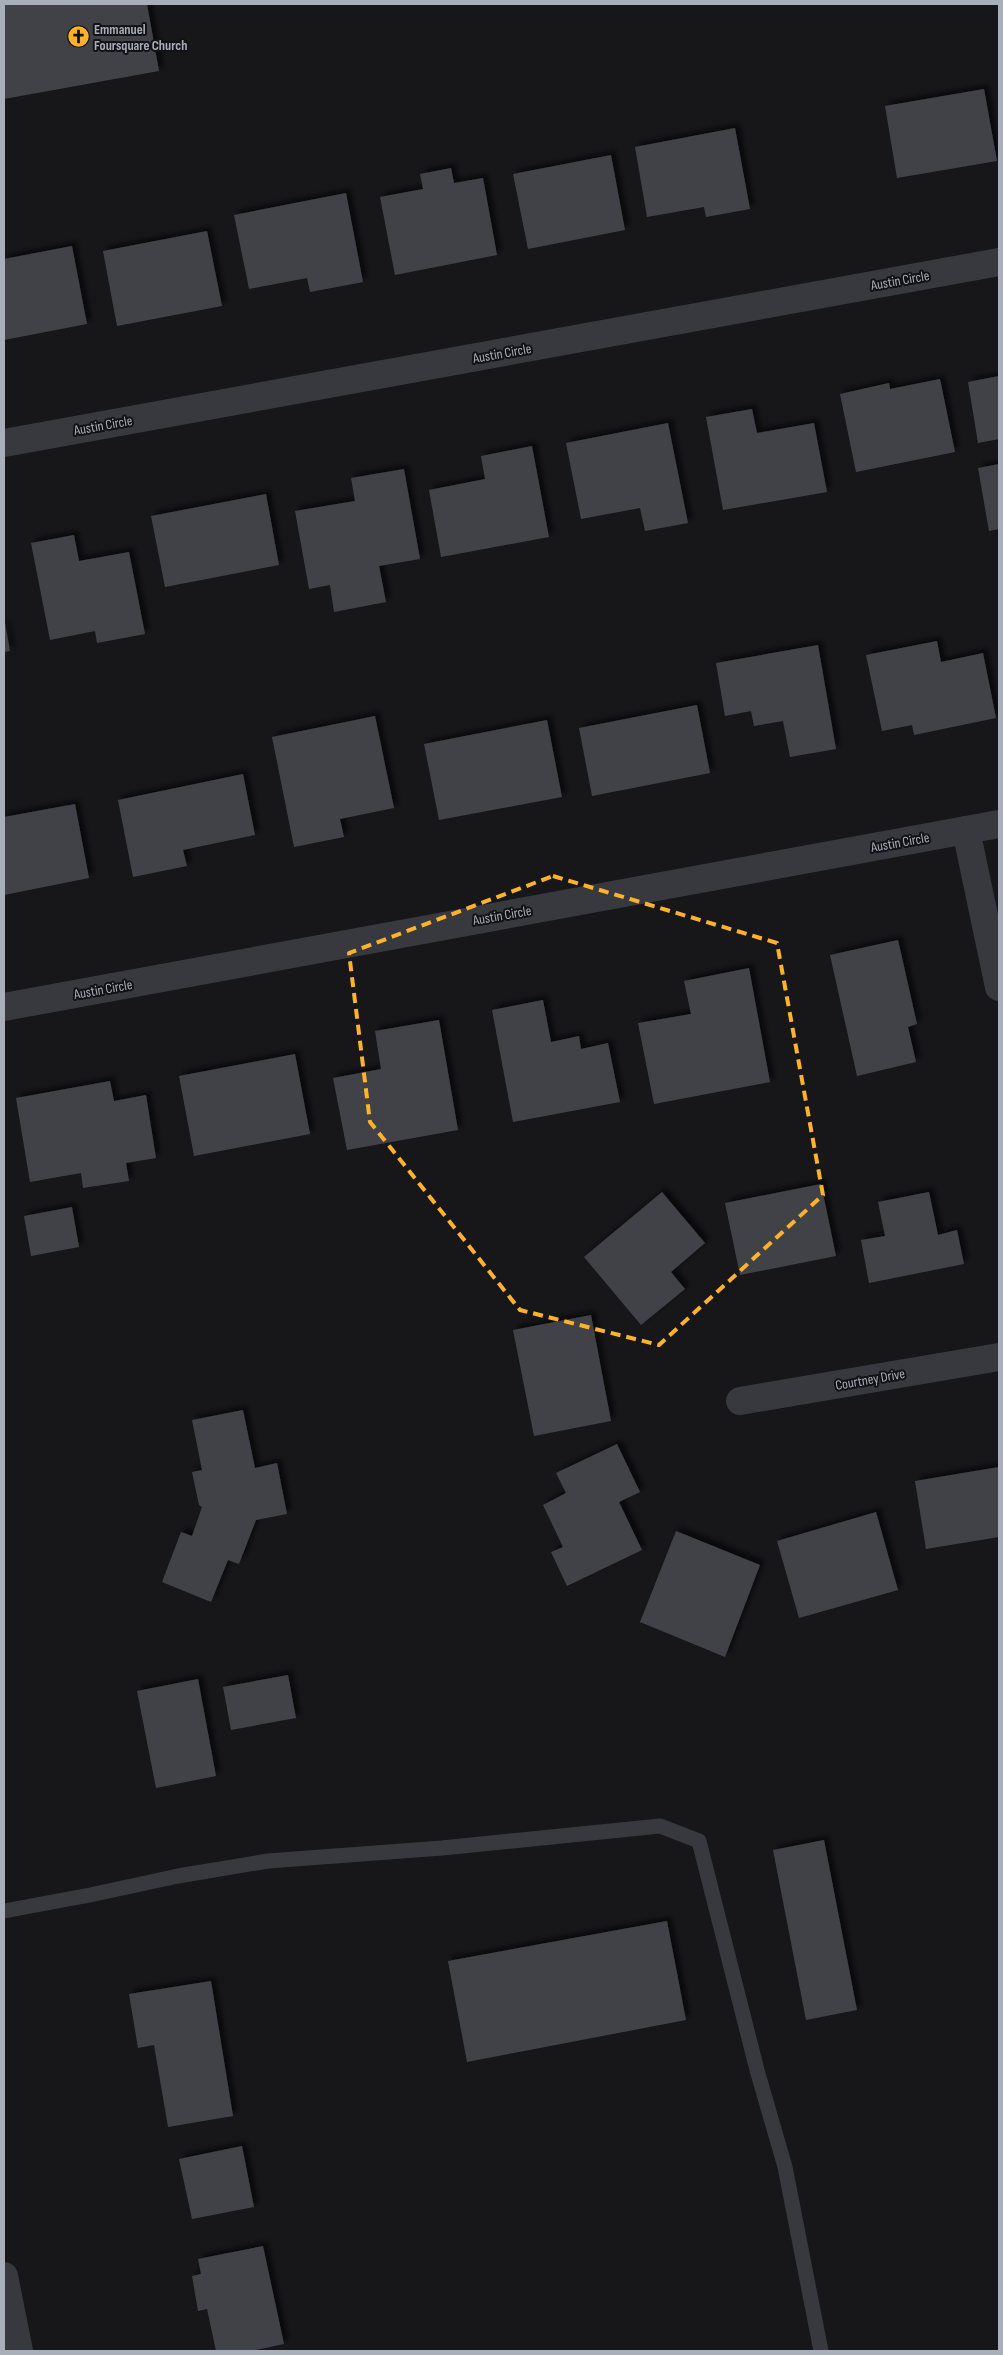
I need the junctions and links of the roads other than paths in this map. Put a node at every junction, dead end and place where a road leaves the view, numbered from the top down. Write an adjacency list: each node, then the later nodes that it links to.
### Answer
1 (999, 262): 2 (street, Austin Circle)
2 (4, 443)
3 (999, 824): 4 (street, Austin Circle)
4 (966, 830): 5 (street); 6 (street, Austin Circle)
5 (999, 987)
6 (4, 1007)
7 (999, 1357): 8 (street, Courtney Drive)
8 (740, 1401)
9 (4, 1911): 12 (lane)
10 (4, 2276): 11 (street)
11 (19, 2351)
12 (821, 2351)

